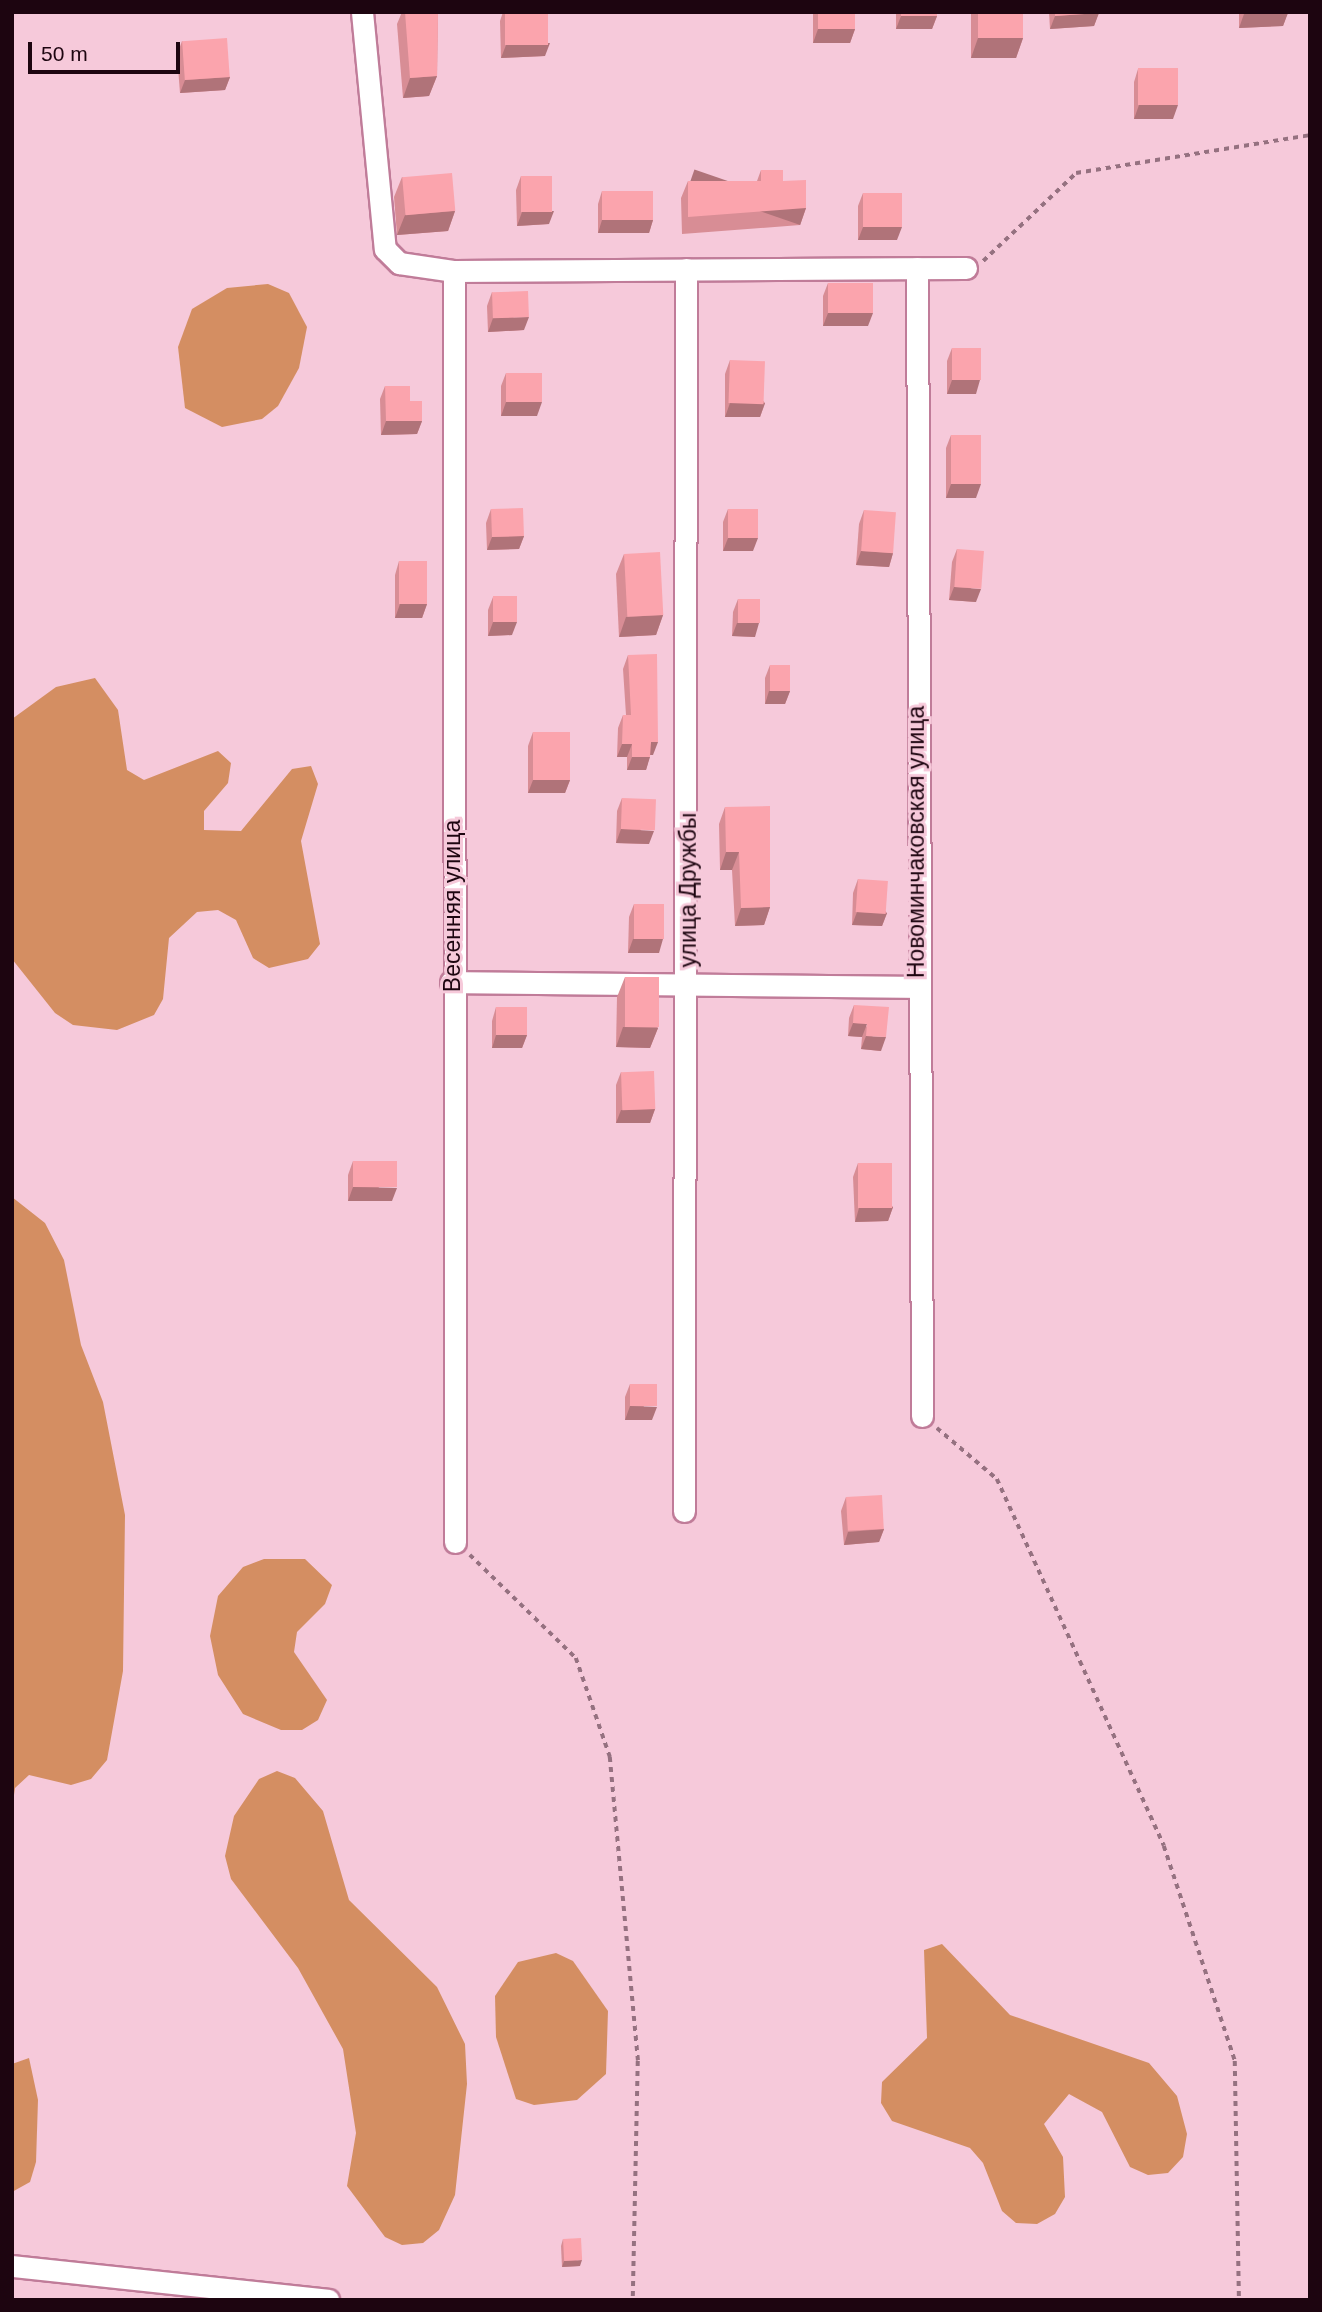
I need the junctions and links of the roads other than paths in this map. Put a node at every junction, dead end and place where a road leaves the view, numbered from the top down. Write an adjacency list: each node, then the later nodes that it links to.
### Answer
1 (362, 12): 5 (street)
2 (917, 268): 3 (street); 4 (street); 8 (street, Новоминчаковская улица)
3 (966, 268)
4 (686, 270): 5 (street); 7 (street, улица Дружбы)
5 (454, 271): 6 (street, Весенняя улица)
6 (452, 982): 7 (street); 11 (street, Весенняя улица)
7 (688, 985): 8 (street); 10 (street, улица Дружбы)
8 (915, 987): 9 (street, Новоминчаковская улица)
9 (922, 1416)
10 (684, 1511)
11 (455, 1542)
12 (12, 2266): 13 (street)
13 (328, 2300)

